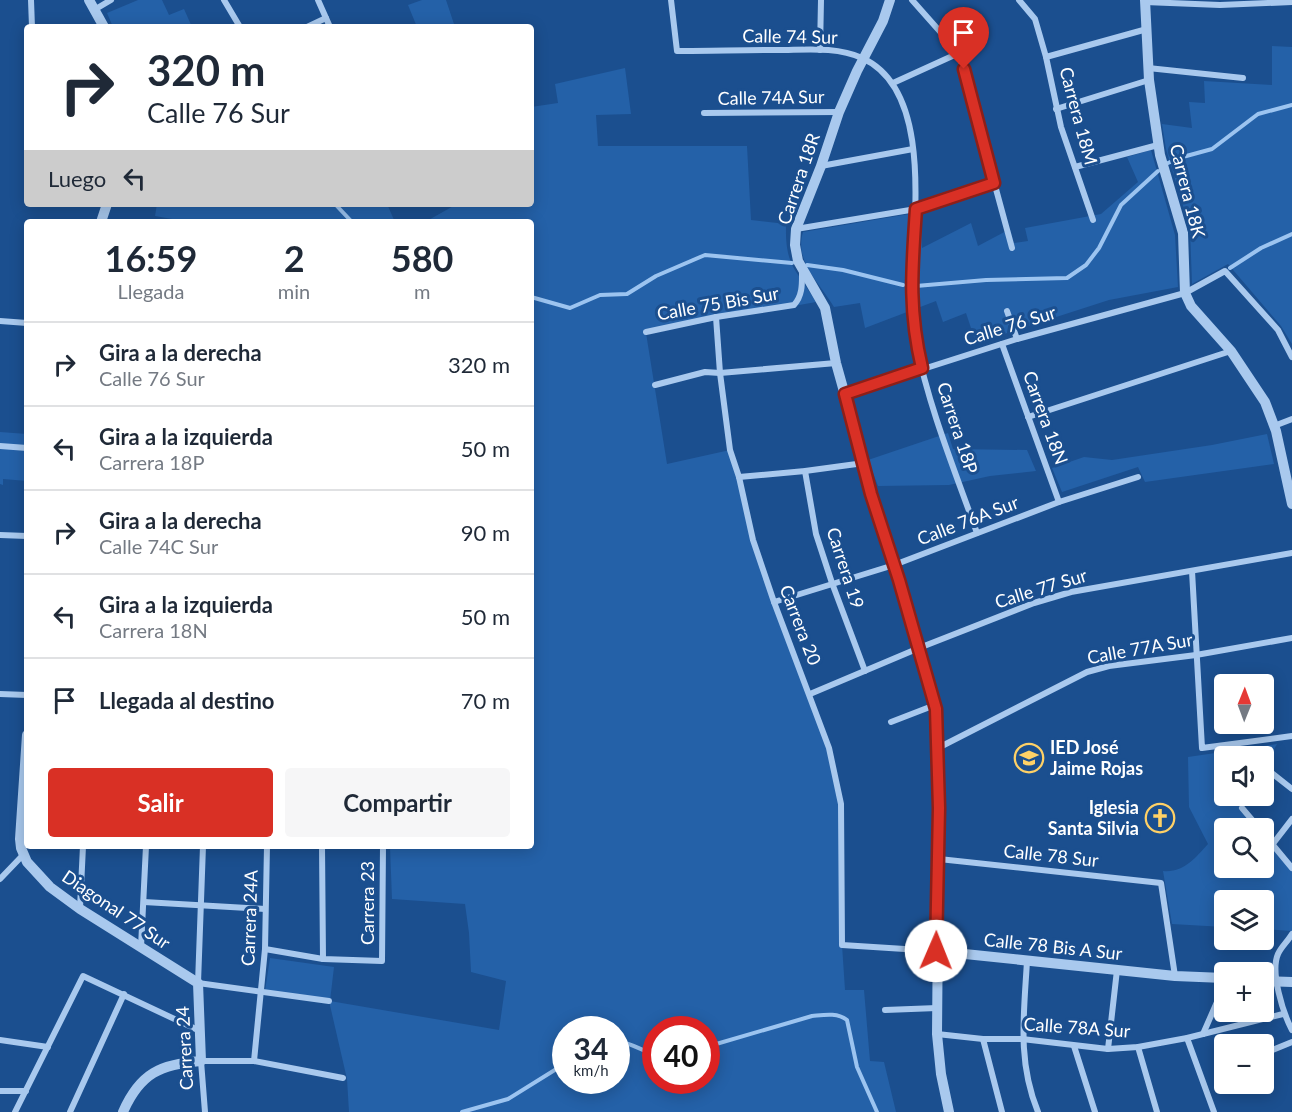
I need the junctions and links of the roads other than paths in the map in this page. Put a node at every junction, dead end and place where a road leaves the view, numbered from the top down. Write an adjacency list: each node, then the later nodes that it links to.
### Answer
1 (31, 0): 14 (street)
2 (111, 0): 12 (street)
3 (224, 0): 16 (street)
4 (318, 0): 13 (street)
5 (671, 0): 20 (street, Calle 74 Sur)
6 (821, 0): 20 (street)
7 (890, 0): 23 (street, Carrera 18R)
8 (912, 0): 21 (street)
9 (1019, 0): 22 (street, Carrera 18M)
10 (1145, 1): 11 (street); 19 (street, Carrera 18K)
11 (1292, 2)
12 (92, 5): 15 (street)
13 (326, 18): 17 (street); 18 (street)
14 (32, 24)
15 (102, 24)
16 (238, 24)
17 (313, 24)
18 (329, 24)
19 (1147, 28): 22 (street); 24 (street, Carrera 18K)
20 (820, 50): 23 (street, Calle 74 Sur)
21 (959, 52): 27 (street); 35 (street)
22 (1046, 57): 28 (street, Carrera 18M)
23 (864, 58): 27 (street, Calle 74 Sur); 29 (street, Carrera 18R)
24 (1148, 68): 25 (street); 26 (street, Carrera 18K)
25 (1242, 78)
26 (1149, 80): 28 (street); 31 (street, Carrera 18K)
27 (893, 83): 32 (street, Carrera 18P)
28 (1056, 109): 34 (street, Carrera 18M)
29 (839, 112): 30 (street, Calle 74A Sur); 33 (street, Carrera 18R)
30 (704, 113)
31 (1158, 145): 34 (street); 41 (street, Carrera 18K)
32 (913, 149): 33 (street); 36 (street, Carrera 18P)
33 (821, 166): 38 (street, Carrera 18R)
34 (1075, 167): 37 (street, Carrera 18M)
35 (994, 183): 36 (street); 39 (street)
36 (916, 209): 38 (street); 52 (street, Carrera 18P)
37 (1093, 220)
38 (796, 229): 40 (street, Carrera 18R)
39 (1012, 248)
40 (802, 270): 43 (street, Calle 75 Bis Sur); 51 (street, Carrera 18R)
41 (1185, 293): 47 (street, Calle 76 Sur); 49 (street); 50 (street, Calle 76 Sur)
42 (1007, 311): 47 (street)
43 (716, 317): 46 (street, Calle 75 Bis Sur); 53 (street, Carrera 20)
44 (0, 321): 45 (street)
45 (24, 323)
46 (646, 332)
47 (1017, 339): 48 (street, Calle 76 Sur)
48 (1002, 344): 52 (street, Calle 76 Sur); 56 (street, Carrera 18N)
49 (1231, 351): 56 (street); 58 (street)
50 (1292, 357)
51 (836, 363): 53 (street); 55 (street, Carrera 18R)
52 (922, 368): 55 (street, Calle 76 Sur); 67 (street, Carrera 18P)
53 (720, 373): 54 (street); 63 (street, Carrera 20)
54 (655, 385)
55 (845, 394): 61 (street, Carrera 18R)
56 (1028, 417): 65 (street, Carrera 18N)
57 (1292, 419): 58 (street)
58 (1274, 426): 66 (street)
59 (0, 446): 60 (street)
60 (24, 448)
61 (864, 463): 62 (street); 71 (street, Carrera 18R)
62 (806, 471): 63 (street); 73 (street, Carrera 19)
63 (739, 477): 74 (street, Carrera 20)
64 (1138, 477): 65 (street, Calle 76A Sur)
65 (1059, 502): 67 (street, Calle 76A Sur)
66 (1292, 504)
67 (977, 533): 71 (street, Calle 76A Sur)
68 (0, 536): 69 (street)
69 (24, 536)
70 (1292, 553): 72 (street, Calle 77 Sur)
71 (894, 564): 73 (street, Calle 76A Sur); 76 (street, Carrera 18R)
72 (1192, 571): 76 (street, Calle 77 Sur); 77 (street)
73 (832, 583): 74 (street, Calle 76A Sur); 78 (street, Carrera 19)
74 (774, 602): 80 (street, Carrera 20)
75 (1292, 638): 77 (street, Calle 77A Sur)
76 (919, 648): 78 (street, Calle 77 Sur); 82 (street, Carrera 18R)
77 (1196, 655): 84 (street); 85 (street, Calle 77A Sur)
78 (865, 671): 80 (street, Calle 77 Sur)
79 (0, 694): 81 (street)
80 (810, 694): 109 (street, Carrera 20)
81 (24, 695)
82 (935, 705): 83 (street); 85 (street, Carrera 18R)
83 (891, 722)
84 (1292, 736)
85 (938, 748): 101 (street, Carrera 18R)
86 (1274, 775): 87 (street)
87 (1292, 789)
88 (24, 790): 100 (street)
89 (1242, 808): 90 (street)
90 (1250, 818)
91 (1292, 819): 92 (street)
92 (1274, 842)
93 (1274, 847): 102 (street)
94 (83, 849): 106 (street)
95 (146, 849): 104 (street)
96 (203, 849): 105 (street)
97 (267, 849): 107 (street, Carrera 24A)
98 (322, 849): 113 (street)
99 (383, 849): 113 (street, Carrera 23)
100 (23, 855): 103 (street); 106 (street, Diagonal 77 Sur)
101 (939, 859): 112 (street, Carrera 18R); 116 (street, Calle 78 Sur)
102 (1292, 868)
103 (0, 879)
104 (144, 902): 105 (street); 110 (street)
105 (201, 905): 107 (street); 121 (street)
106 (80, 909): 110 (street, Diagonal 77 Sur)
107 (265, 909): 111 (street, Carrera 24A)
108 (1292, 934): 119 (street)
109 (842, 945): 112 (street, Calle 78 Bis A Sur)
110 (141, 947): 121 (street, Diagonal 77 Sur)
111 (265, 949): 113 (street); 122 (street, Carrera 24A)
112 (936, 951): 114 (street, Calle 78 Bis A Sur); 125 (street, Carrera 18R)
113 (323, 959)
114 (1027, 961): 115 (street, Calle 78 Bis A Sur); 135 (street)
115 (1117, 970): 116 (street, Calle 78 Bis A Sur); 141 (street)
116 (1176, 976): 117 (street, Calle 78 Bis A Sur)
117 (1214, 978)
118 (1274, 982): 119 (street)
119 (1277, 982): 120 (street); 128 (street)
120 (1292, 982)
121 (198, 983): 122 (street); 130 (street, Carrera 24)
122 (261, 990): 124 (street); 144 (street, Carrera 24A)
123 (124, 994): 130 (street); 139 (street); 149 (street)
124 (329, 1001)
125 (936, 1008): 127 (street); 131 (street, Carrera 18R)
126 (1214, 1009): 132 (street)
127 (885, 1010)
128 (1283, 1014): 129 (street); 132 (street, Calle 78A Sur)
129 (1292, 1030)
130 (200, 1031): 143 (street, Carrera 24)
131 (937, 1034): 133 (street, Calle 78A Sur); 152 (street, Carrera 18R)
132 (1203, 1034): 134 (street, Calle 78A Sur)
133 (983, 1038): 135 (street, Calle 78A Sur); 153 (street)
134 (1187, 1038): 140 (street, Calle 78A Sur); 157 (street)
135 (1022, 1039): 138 (street, Calle 78A Sur); 154 (street)
136 (0, 1040): 139 (street)
137 (1292, 1042): 142 (street)
138 (1074, 1046): 141 (street, Calle 78A Sur); 155 (street)
139 (48, 1047): 147 (street)
140 (1138, 1047): 141 (street, Calle 78A Sur); 156 (street)
141 (1108, 1049)
142 (1274, 1049)
143 (201, 1061): 144 (street); 150 (street); 151 (street, Carrera 24)
144 (254, 1061): 145 (street)
145 (343, 1078)
146 (0, 1091): 147 (street)
147 (26, 1091): 148 (street)
148 (15, 1112)
149 (70, 1112)
150 (123, 1112)
151 (205, 1112)
152 (948, 1112)
153 (1002, 1112)
154 (1038, 1112)
155 (1095, 1112)
156 (1156, 1112)
157 (1214, 1112)

